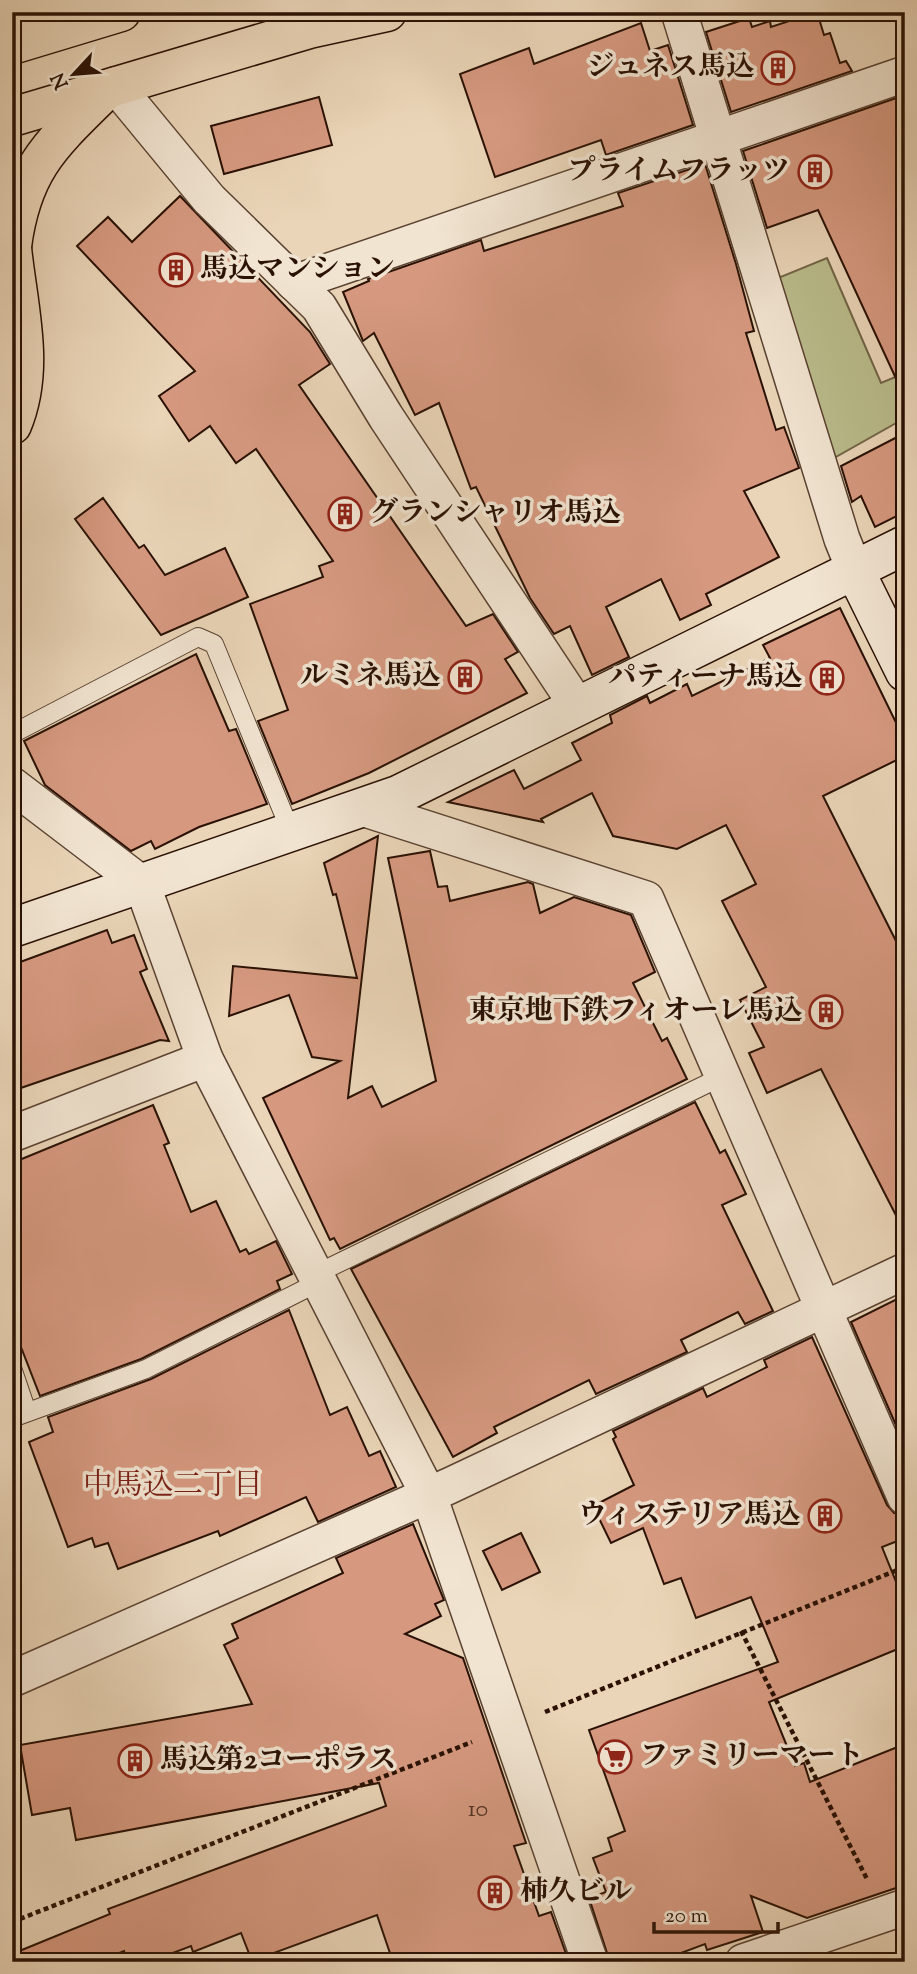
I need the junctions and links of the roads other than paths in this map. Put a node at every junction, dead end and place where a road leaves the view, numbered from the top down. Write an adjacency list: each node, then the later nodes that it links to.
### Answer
1 (121, 12): 4 (highway)
2 (387, 12): 7 (highway)
3 (679, 12): 9 (street)
4 (63, 20): 5 (highway)
5 (12, 45)
6 (905, 74): 9 (street)
7 (112, 87): 8 (highway); 10 (highway); 11 (street)
8 (12, 117)
9 (717, 138): 11 (street); 14 (street)
10 (12, 247): 12 (highway)
11 (294, 283): 16 (street)
12 (12, 425)
13 (905, 545): 14 (street)
14 (855, 571): 15 (street); 16 (street)
15 (905, 672)
16 (578, 707): 19 (street)
17 (12, 734): 20 (lane)
18 (12, 785): 21 (street)
19 (362, 808): 20 (street); 24 (street)
20 (291, 832): 21 (street)
21 (142, 884): 22 (street); 23 (street)
22 (12, 928)
23 (205, 1059): 25 (street); 27 (street)
24 (721, 1077): 27 (lane); 28 (street)
25 (12, 1134)
26 (905, 1271): 28 (street)
27 (318, 1278): 30 (lane); 31 (street)
28 (825, 1311): 31 (street); 32 (street)
29 (12, 1368): 30 (lane)
30 (19, 1415)
31 (429, 1496): 33 (street); 35 (street)
32 (905, 1497)
33 (12, 1679)
34 (894, 1910): 36 (street)
35 (590, 1962)
36 (743, 1962)

